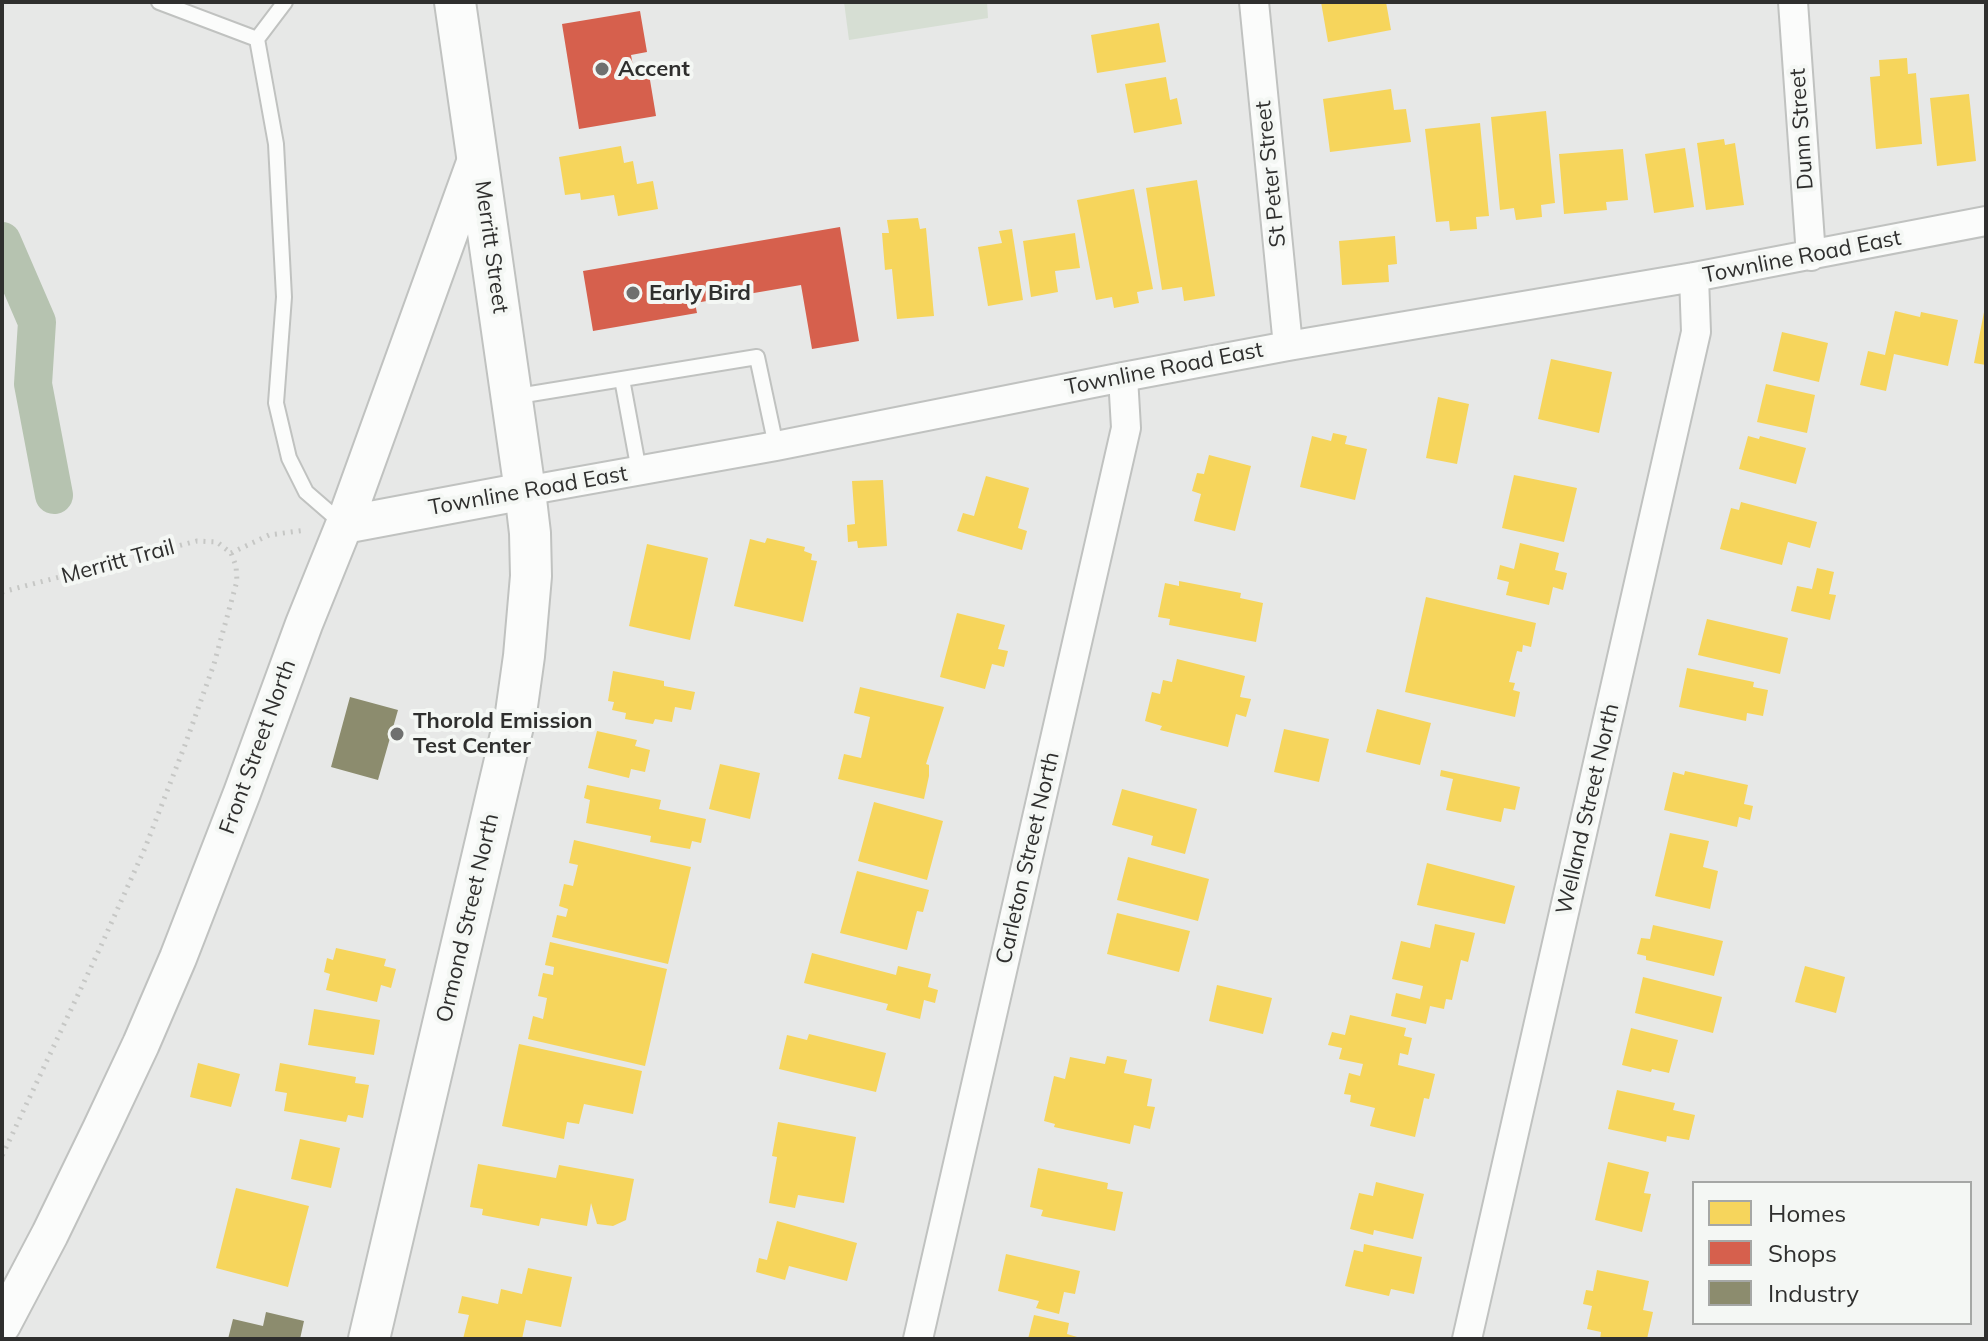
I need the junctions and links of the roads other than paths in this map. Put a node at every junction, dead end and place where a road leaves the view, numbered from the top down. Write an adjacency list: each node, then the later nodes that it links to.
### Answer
1 (159, 2): 6 (lane)
2 (285, 2): 6 (lane)
3 (455, 2): 7 (main road, Merritt Street)
4 (1254, 2): 11 (street, St Peter Street)
5 (1793, 2): 9 (street, Dunn Street)
6 (257, 39): 18 (lane)
7 (478, 154): 14 (main road, Merritt Street); 18 (street, Front Street North)
8 (1986, 221): 9 (street, Townline Road East)
9 (1811, 256): 10 (street, Townline Road East)
10 (1694, 277): 11 (street, Townline Road East); 22 (street, Welland Street North)
11 (1288, 346): 12 (street, Townline Road East)
12 (1123, 377): 15 (street, Townline Road East); 21 (street, Carleton Street North)
13 (622, 379): 14 (lane); 15 (lane); 16 (lane)
14 (512, 397): 17 (main road, Merritt Street)
15 (776, 446): 16 (street, Townline Road East)
16 (639, 471): 17 (street, Townline Road East)
17 (525, 491): 18 (street, Townline Road East); 20 (main road, Ormond Street North)
18 (344, 525): 19 (street, Front Street North)
19 (2, 1325)
20 (369, 1339)
21 (918, 1339)
22 (1467, 1339)

